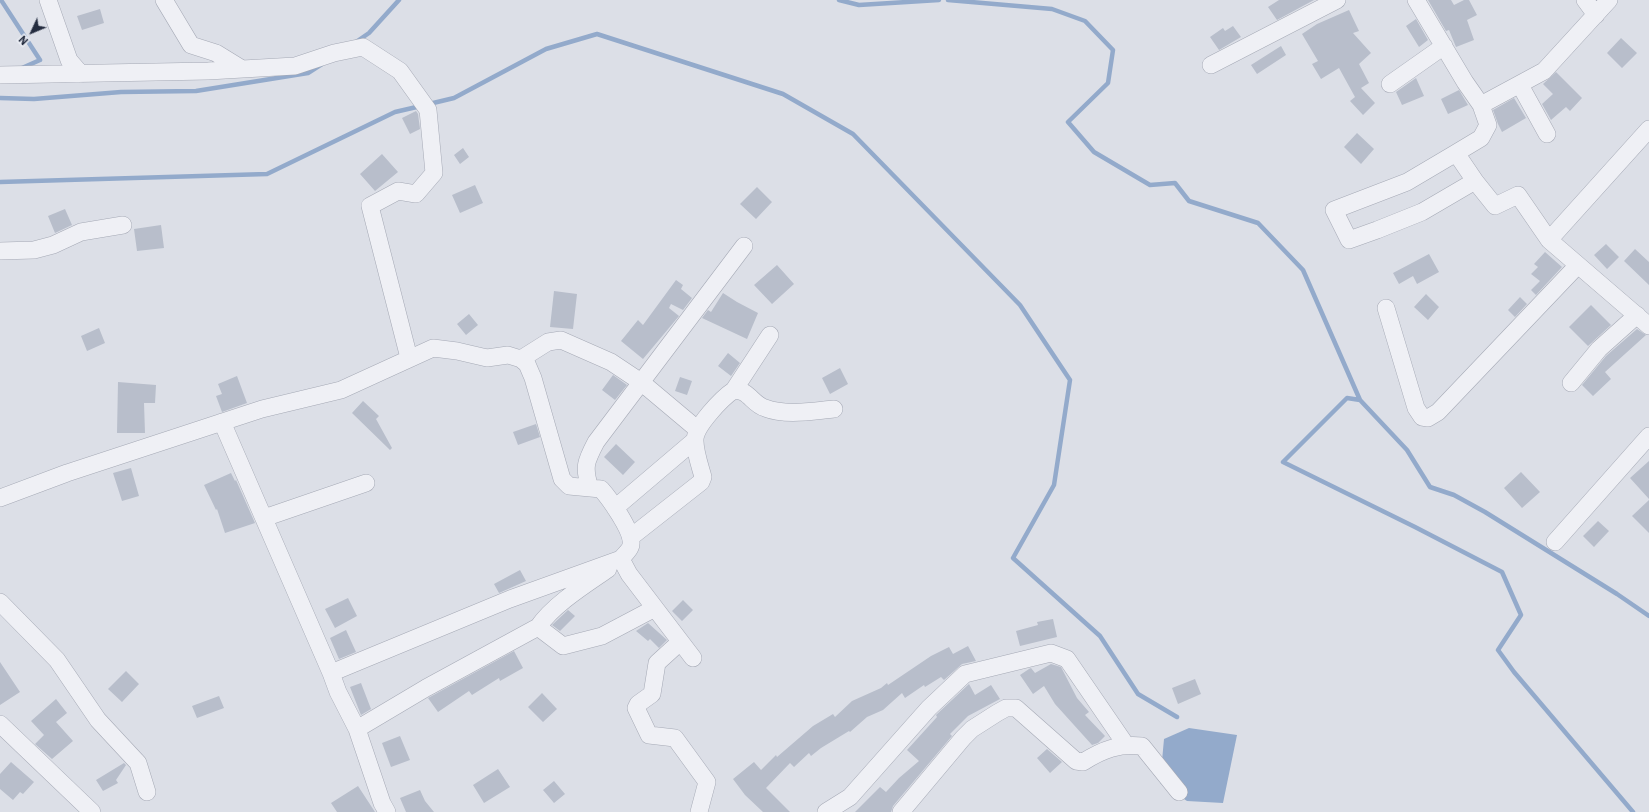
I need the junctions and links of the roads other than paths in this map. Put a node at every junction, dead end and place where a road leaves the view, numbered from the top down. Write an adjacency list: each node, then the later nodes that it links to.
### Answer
1 (48, 0): 12 (street)
2 (165, 0): 10 (street)
3 (1337, 0): 9 (street)
4 (1416, 0): 8 (street)
5 (1585, 0): 7 (street)
6 (1609, 0): 7 (street)
7 (1596, 15): 14 (street)
8 (1444, 46): 13 (street); 15 (street)
9 (1211, 65)
10 (242, 69): 12 (street); 28 (street)
11 (0, 74): 12 (street)
12 (82, 74)
13 (1390, 84)
14 (1520, 85): 15 (street); 17 (street)
15 (1481, 105): 18 (street)
16 (1649, 129): 21 (street)
17 (1547, 134)
18 (1456, 154): 19 (street); 19 (street)
19 (1475, 181): 21 (street)
20 (123, 225): 23 (street)
21 (1549, 240): 24 (street)
22 (744, 246): 30 (street)
23 (0, 252)
24 (1578, 265): 25 (street); 26 (street)
25 (1386, 308)
26 (1643, 320): 31 (street)
27 (770, 336): 32 (street)
28 (409, 358): 29 (street); 34 (street)
29 (521, 359): 30 (street); 38 (street)
30 (641, 382): 35 (street); 38 (street)
31 (1571, 383)
32 (734, 390): 33 (street); 35 (street)
33 (834, 409)
34 (222, 422): 39 (street); 41 (street)
35 (696, 435): 40 (street); 42 (street)
36 (1649, 436): 43 (street)
37 (366, 483): 41 (street)
38 (590, 488): 40 (street)
39 (0, 498)
40 (615, 508): 42 (street)
41 (264, 518): 50 (street)
42 (631, 537): 44 (street)
43 (1554, 542)
44 (621, 559): 46 (street); 47 (street); 50 (street)
45 (0, 602): 54 (street)
46 (655, 608): 47 (street); 48 (street)
47 (538, 627): 52 (street)
48 (680, 642): 49 (street); 58 (street)
49 (693, 658)
50 (331, 673): 52 (street)
51 (0, 724): 56 (street)
52 (357, 729): 57 (street)
53 (1126, 745): 55 (street); 59 (street); 60 (street)
54 (147, 792)
55 (1179, 792)
56 (92, 812)
57 (388, 812)
58 (699, 812)
59 (826, 812)
60 (901, 812)

